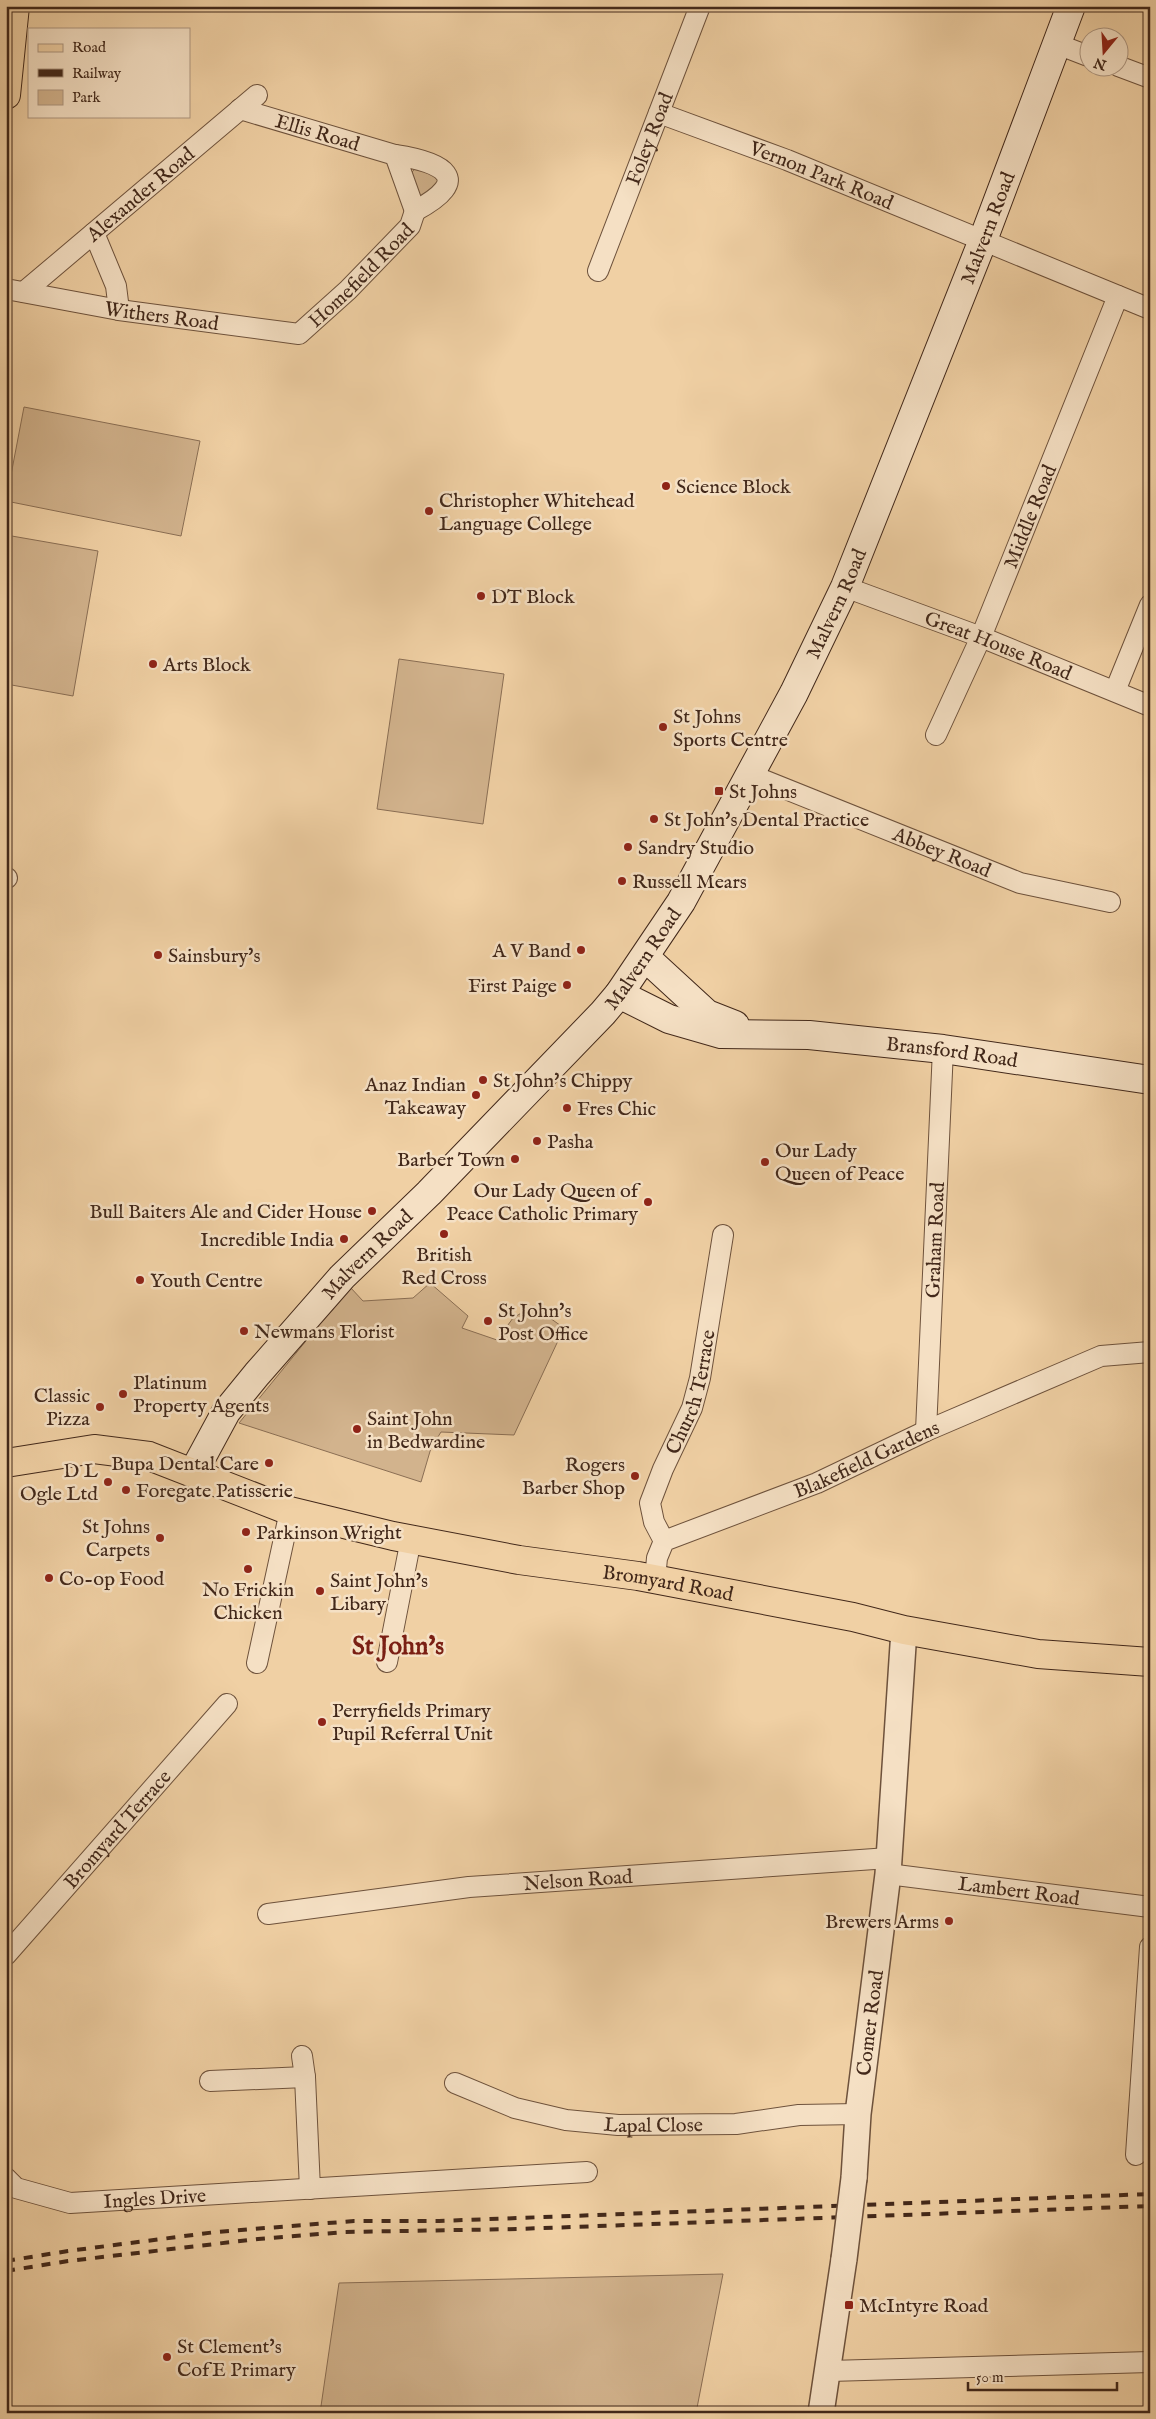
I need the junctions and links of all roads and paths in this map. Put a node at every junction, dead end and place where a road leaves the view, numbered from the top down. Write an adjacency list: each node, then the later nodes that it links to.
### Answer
1 (15, 6): 8 (main road)
2 (700, 6): 11 (street, Foley Road)
3 (1072, 6): 4 (main road, Malvern Road)
4 (1057, 44): 5 (street); 15 (main road, Malvern Road)
5 (1078, 52)
6 (1128, 70): 7 (street)
7 (1150, 78)
8 (6, 95)
9 (257, 95): 10 (street, Alexander Road)
10 (240, 109): 12 (street, Ellis Road); 14 (street, Alexander Road)
11 (659, 113): 15 (street, Vernon Park Road); 16 (street, Foley Road)
12 (395, 155): 13 (street); 13 (street, Ellis Road)
13 (415, 211): 21 (street, Homefield Road)
14 (94, 233): 17 (street, Alexander Road); 20 (street)
15 (982, 240): 18 (street, Vernon Park Road); 22 (main road, Malvern Road)
16 (598, 271)
17 (15, 291): 20 (street, Withers Road)
18 (1118, 296): 19 (street, Vernon Park Road); 24 (street, Middle Road)
19 (1150, 309)
20 (119, 310): 21 (street, Withers Road)
21 (299, 334)
22 (845, 587): 24 (street, Great House Road); 28 (main road, Malvern Road)
23 (1150, 605): 25 (street)
24 (981, 637): 25 (street, Great House Road); 27 (street, Middle Road)
25 (1114, 691): 26 (street, Great House Road)
26 (1150, 706)
27 (936, 735)
28 (751, 775): 29 (street, Abbey Road); 30 (main road, Malvern Road)
29 (1110, 902)
30 (645, 957): 31 (main road, Malvern Road); 32 (main road, Bransford Road)
31 (619, 994): 32 (main road, Bransford Road); 39 (main road, Malvern Road)
32 (755, 1034): 33 (main road, Bransford Road)
33 (943, 1050): 34 (main road, Bransford Road); 37 (street, Graham Road)
34 (1150, 1080)
35 (723, 1235): 42 (street, Church Terrace)
36 (1150, 1352): 37 (street, Blakefield Gardens)
37 (926, 1431): 42 (street, Blakefield Gardens)
38 (6, 1463): 39 (main road)
39 (193, 1473): 40 (main road, Bromyard Road)
40 (290, 1511): 41 (main road, Bromyard Road); 47 (street)
41 (411, 1539): 43 (main road, Bromyard Road); 45 (street)
42 (664, 1541): 43 (street)
43 (655, 1579): 44 (main road, Bromyard Road)
44 (904, 1630): 46 (main road, Bromyard Road); 49 (street, Comer Road)
45 (387, 1662)
46 (1150, 1662)
47 (257, 1663)
48 (227, 1704): 53 (street, Bromyard Terrace)
49 (889, 1866): 50 (street, Lambert Road); 51 (street, Nelson Road); 58 (street, Comer Road)
50 (1150, 1907)
51 (268, 1914)
52 (1150, 1947): 59 (street)
53 (6, 1955)
54 (302, 2056): 55 (street)
55 (305, 2077): 56 (street); 62 (street)
56 (210, 2081)
57 (455, 2083): 58 (street, Lapal Close)
58 (858, 2114): 64 (street, Comer Road, bridge)
59 (1136, 2155)
60 (586, 2172): 62 (street, Ingles Drive)
61 (6, 2178): 62 (street, Ingles Drive)
62 (310, 2189)
63 (1150, 2362): 64 (street)
64 (829, 2371): 65 (street, Comer Road)
65 (821, 2413)

